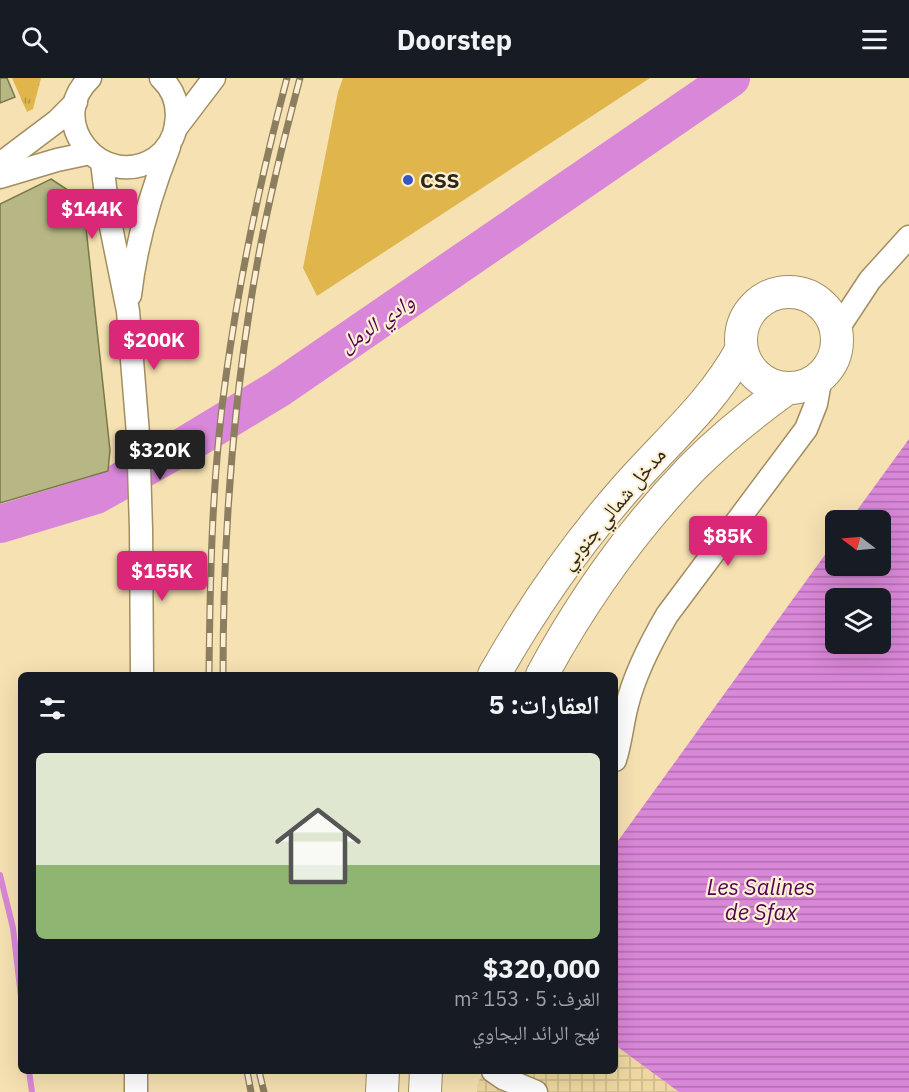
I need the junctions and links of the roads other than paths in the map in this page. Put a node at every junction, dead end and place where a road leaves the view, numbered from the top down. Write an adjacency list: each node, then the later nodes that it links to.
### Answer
1 (161, 78): 4 (street)
2 (214, 78): 4 (street)
3 (80, 88): 5 (street); 6 (street)
4 (173, 136): 5 (street); 9 (street)
5 (96, 157): 7 (street); 9 (street)
6 (0, 164)
7 (0, 177)
8 (909, 237): 10 (street)
9 (129, 311): 14 (street)
10 (837, 330): 11 (highway); 12 (highway)
11 (741, 350): 13 (highway); 15 (highway, مدخل شمالي جنوبي)
12 (821, 376): 13 (highway); 17 (street)
13 (786, 389): 16 (highway, مدخل شمالي جنوبي)
14 (142, 672)
15 (496, 672)
16 (544, 672)
17 (618, 752)
18 (136, 1074): 22 (street)
19 (383, 1074): 23 (highway)
20 (426, 1074): 24 (highway)
21 (499, 1074): 25 (street)
22 (136, 1092)
23 (382, 1092)
24 (424, 1092)
25 (537, 1092)

